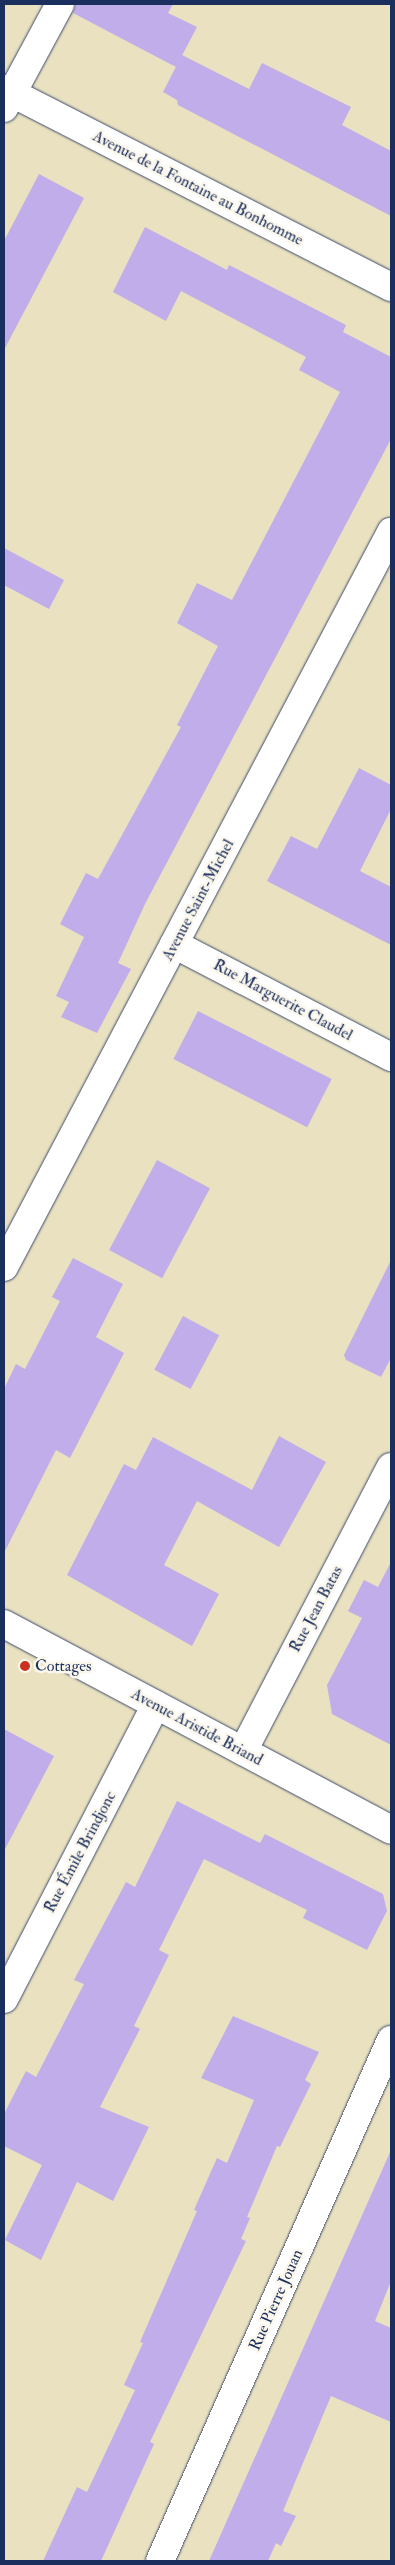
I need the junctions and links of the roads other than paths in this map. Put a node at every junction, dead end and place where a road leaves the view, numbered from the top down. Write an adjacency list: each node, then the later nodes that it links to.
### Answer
1 (60, 4): 2 (street)
2 (7, 97): 3 (street, Avenue de la Fontaine au Bonhomme)
3 (391, 287)
4 (391, 532): 5 (street, Avenue Saint-Michel)
5 (174, 944): 6 (street, Rue Marguerite Claudel); 7 (street, Avenue Saint-Michel)
6 (391, 1057)
7 (4, 1267)
8 (391, 1467): 11 (street, Rue Jean Batas)
9 (4, 1624): 10 (street, Avenue Aristide Briand)
10 (156, 1705): 11 (street, Avenue Aristide Briand); 13 (street, Rue Émile Brindjonc)
11 (243, 1751): 12 (street, Avenue Aristide Briand)
12 (391, 1830)
13 (4, 1999)
14 (391, 2040): 15 (street, Rue Pierre Jouan)
15 (160, 2561)

